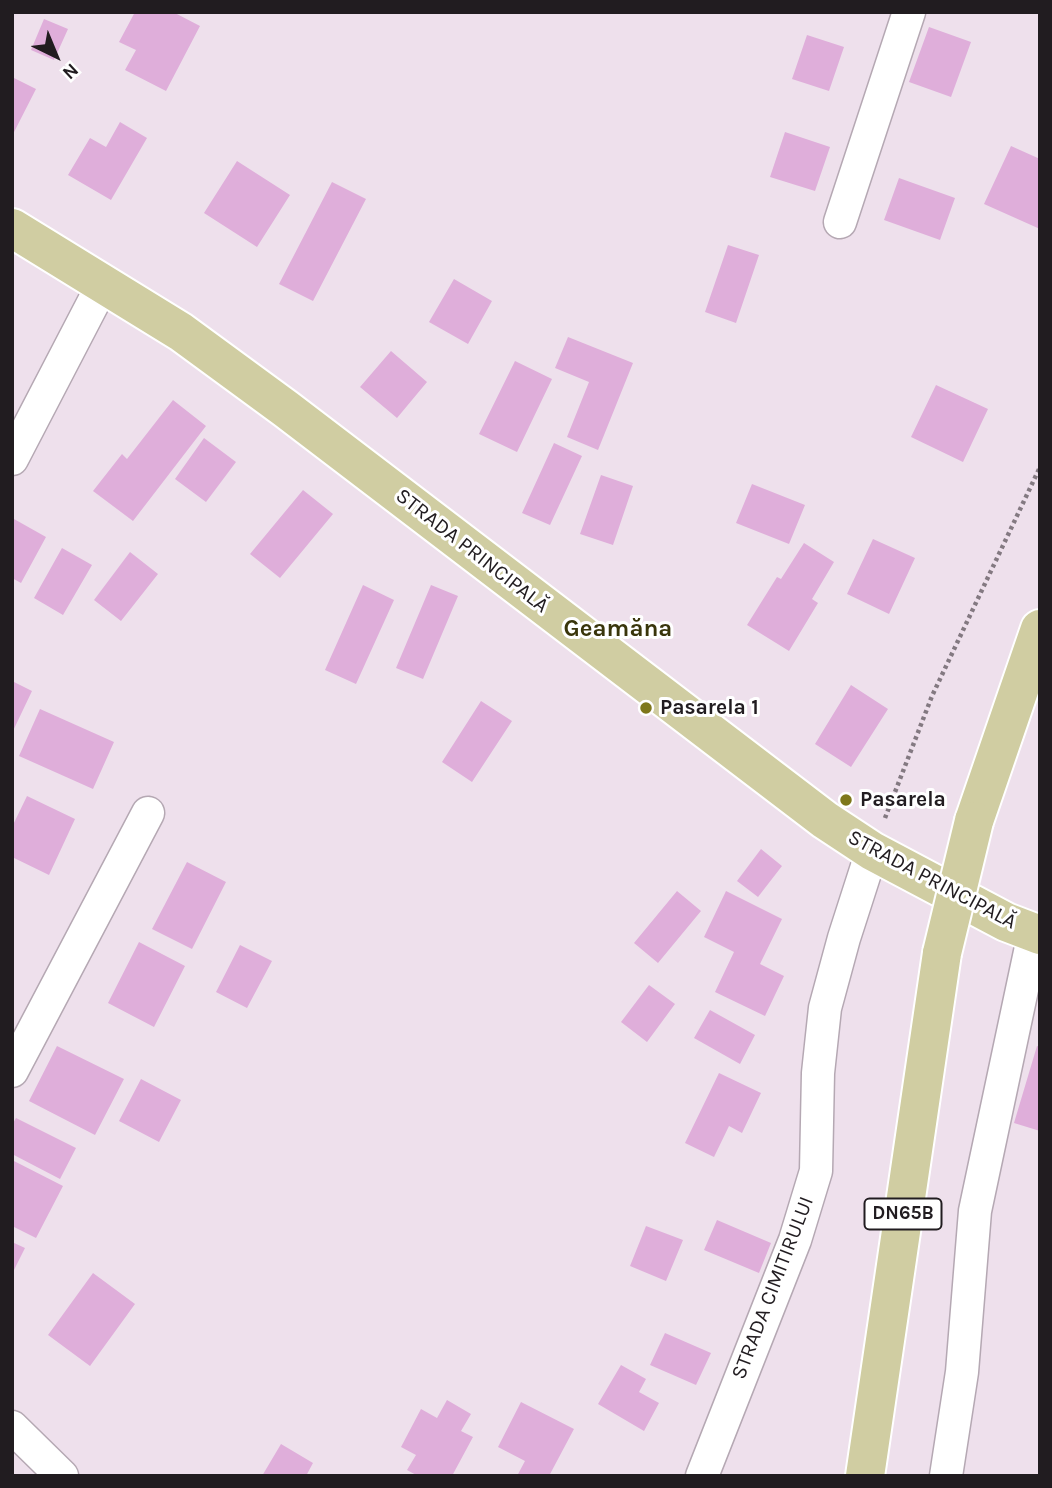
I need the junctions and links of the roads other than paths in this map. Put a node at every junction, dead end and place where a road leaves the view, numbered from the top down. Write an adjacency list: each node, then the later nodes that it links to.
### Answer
1 (909, 12): 2 (street)
2 (840, 222)
3 (12, 228): 4 (main road, STRADA PRINCIPALĂ)
4 (103, 284): 5 (street); 8 (main road, STRADA PRINCIPALĂ)
5 (12, 459)
6 (1040, 629): 14 (main road, DN65B, bridge)
7 (148, 813): 10 (street)
8 (872, 851): 9 (main road, STRADA PRINCIPALĂ); 13 (street, STRADA CIMITIRULUI)
9 (1037, 934): 15 (street)
10 (12, 1071)
11 (12, 1427): 12 (street)
12 (62, 1476)
13 (702, 1476)
14 (865, 1476)
15 (946, 1476)

